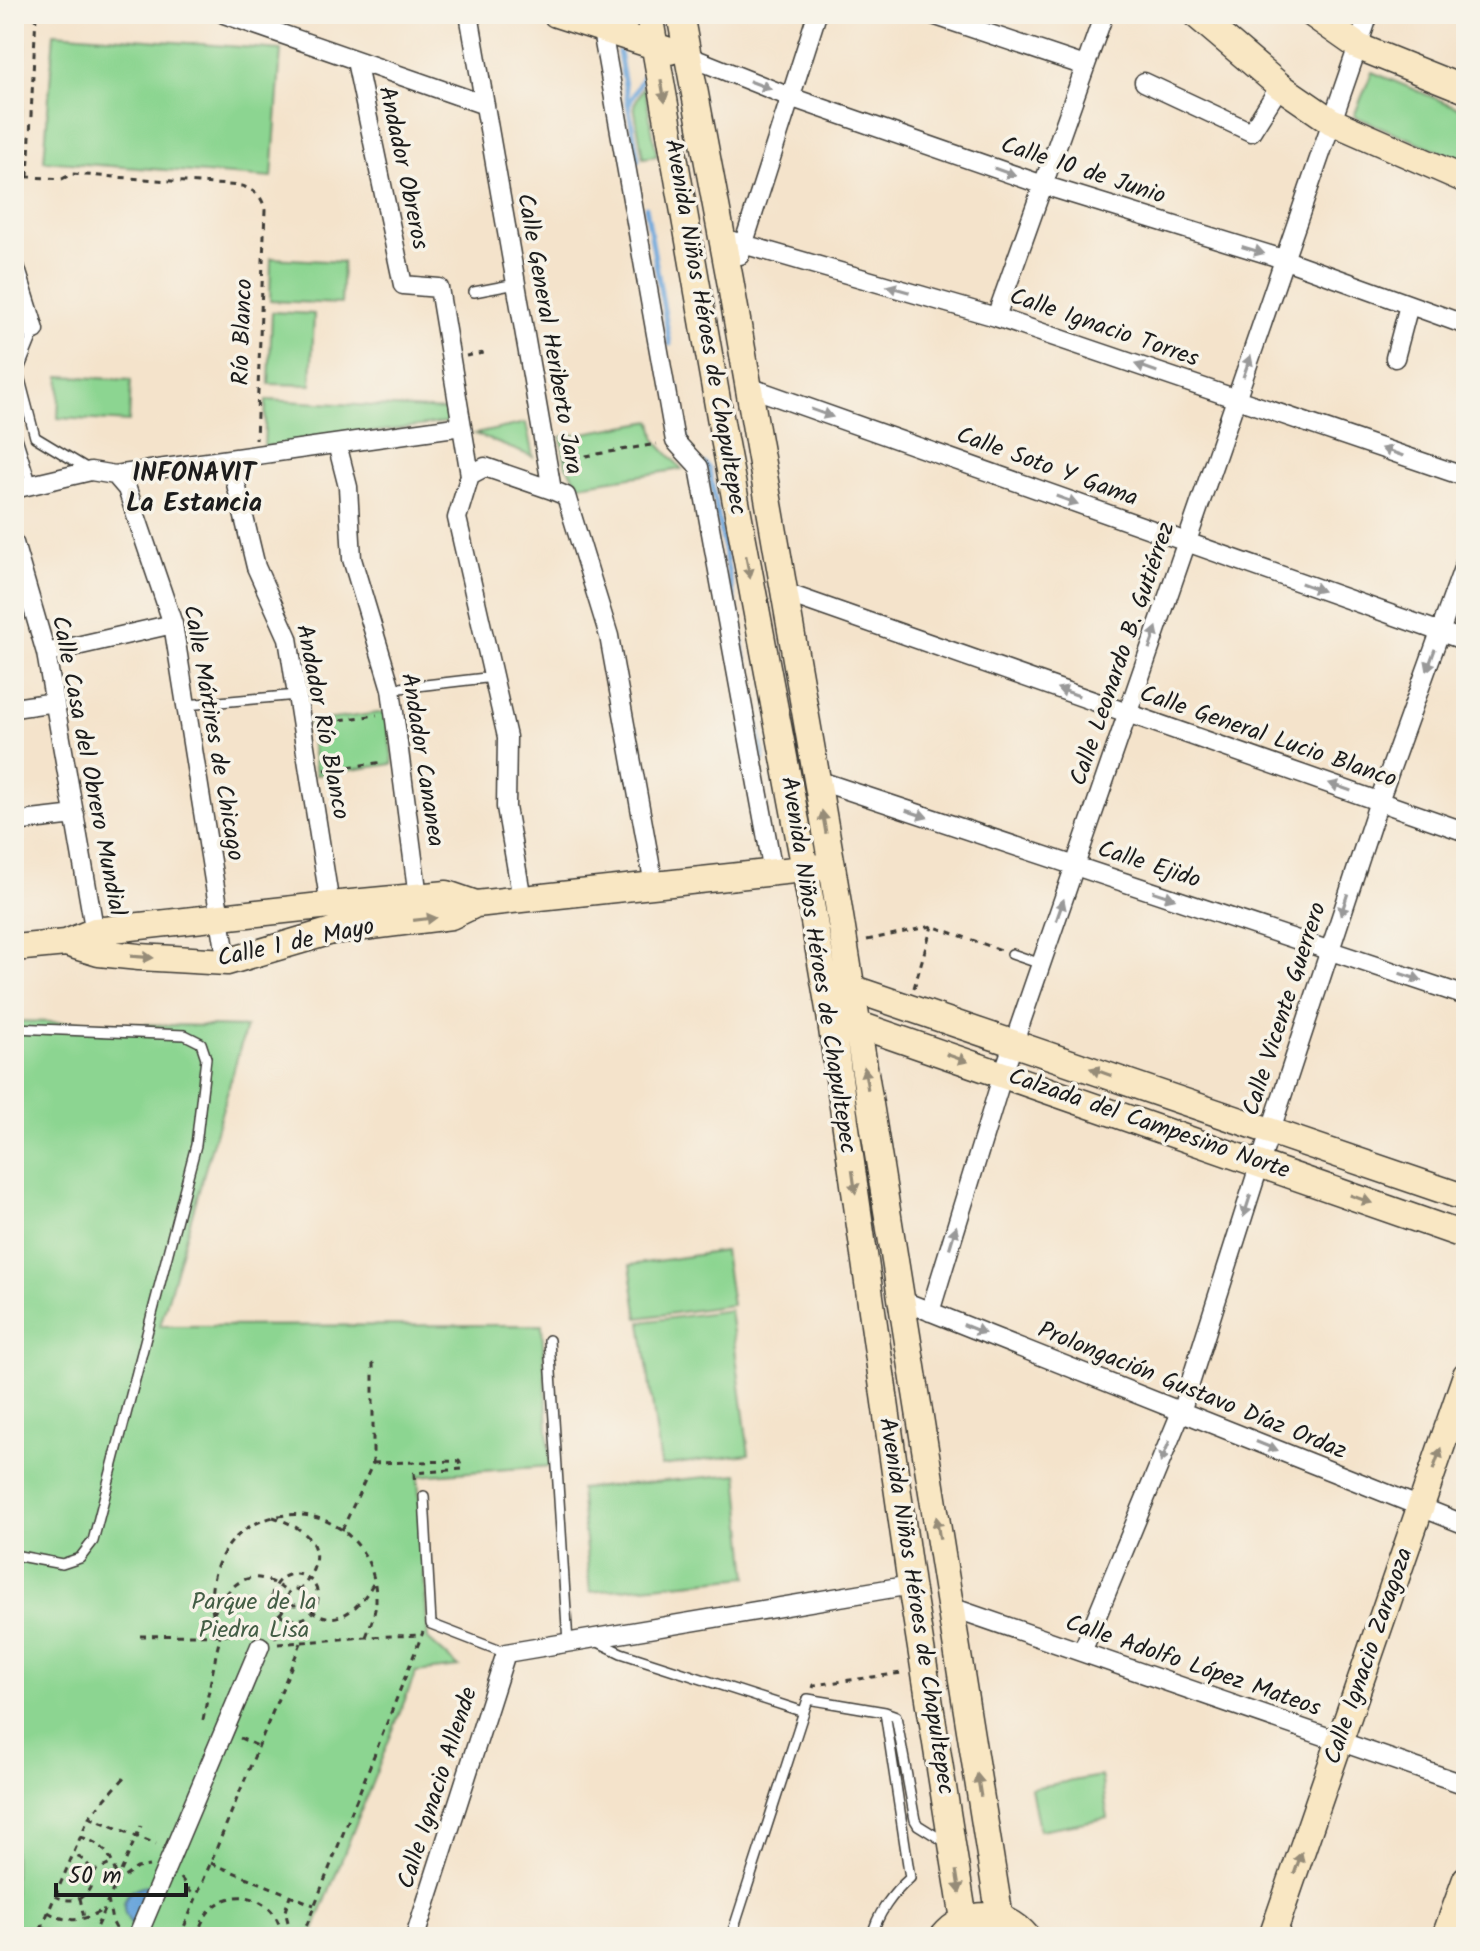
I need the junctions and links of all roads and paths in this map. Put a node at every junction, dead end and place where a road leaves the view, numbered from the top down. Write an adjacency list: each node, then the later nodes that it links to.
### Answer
1 (36, 14): 25 (path)
2 (224, 14): 16 (street)
3 (469, 14): 22 (street, Calle General Heriberto Jara)
4 (556, 14): 11 (main road)
5 (817, 14): 21 (street)
6 (930, 14): 17 (street)
7 (1104, 14): 17 (street)
8 (1195, 14): 19 (main road)
9 (1312, 14): 14 (main road)
10 (1369, 14): 14 (street, Calle Leonardo B. Gutiérrez)
11 (600, 22): 13 (main road); 43 (street)
12 (681, 22): 13 (main road); 15 (main road, Avenida Niños Héroes de Chapultepec)
13 (645, 24): 15 (main road); 80 (main road, Avenida Niños Héroes de Chapultepec, one-way to 80)
14 (1359, 47): 20 (main road); 23 (street, Calle Leonardo B. Gutiérrez)
15 (688, 56): 21 (street, Calle 10 de Junio, one-way to 21); 28 (main road, Avenida Niños Héroes de Chapultepec)
16 (356, 61): 22 (street); 41 (street, Andador Obreros)
17 (1085, 66): 27 (street)
18 (1144, 82): 19 (street)
19 (1280, 86): 23 (main road)
20 (1466, 90)
21 (790, 97): 27 (street, Calle 10 de Junio, one-way to 27); 28 (street)
22 (485, 105): 31 (street, Calle General Heriberto Jara)
23 (1331, 121): 26 (main road); 29 (street, Calle Leonardo B. Gutiérrez)
24 (14, 176): 25 (path)
25 (28, 177): 45 (path, Río Blanco)
26 (1466, 180)
27 (1043, 185): 29 (street, Calle 10 de Junio, one-way to 29); 34 (street)
28 (733, 242): 34 (street, Calle Ignacio Torres, one-way to 28); 39 (main road, Avenida Niños Héroes de Chapultepec)
29 (1283, 259): 33 (street, Calle 10 de Junio); 40 (street, Calle Leonardo B. Gutiérrez, one-way to 29)
30 (14, 263): 36 (street)
31 (516, 284): 32 (lane); 47 (street, Calle General Heriberto Jara)
32 (474, 292)
33 (1409, 305): 35 (street, Calle 10 de Junio); 38 (street)
34 (996, 317): 40 (street, Calle Ignacio Torres, one-way to 34)
35 (1466, 325)
36 (35, 330): 37 (lane); 48 (lane)
37 (14, 337)
38 (1395, 358)
39 (749, 387): 54 (street, Calle Soto Y Gama, one-way to 54); 57 (main road, Avenida Niños Héroes de Chapultepec)
40 (1236, 398): 51 (street, Calle Ignacio Torres, one-way to 40); 54 (street, Calle Leonardo B. Gutiérrez)
41 (462, 426): 44 (street); 50 (street)
42 (14, 428): 52 (lane)
43 (675, 441): 47 (path); 81 (street)
44 (337, 444): 45 (street); 63 (street, Andador Cananea)
45 (256, 455): 46 (street)
46 (230, 459): 49 (street); 64 (street, Andador Río Blanco)
47 (547, 463): 53 (street, Calle General Heriberto Jara)
48 (91, 471): 49 (street); 52 (street)
49 (115, 475): 58 (street, Calle Mártires de Chicago)
50 (470, 475): 53 (street); 62 (street)
51 (1466, 477)
52 (23, 487)
53 (552, 490): 82 (street, Calle General Heriberto Jara)
54 (1186, 542): 59 (street, Calle Soto Y Gama, one-way to 59); 69 (street, Calle Leonardo B. Gutiérrez, one-way to 54)
55 (14, 543): 61 (street, Calle Casa del Obrero Mundial)
56 (1466, 560): 59 (street, Calle Vicente Guerrero)
57 (783, 592): 69 (street, Calle General Lucio Blanco, one-way to 57); 73 (main road, Avenida Niños Héroes de Chapultepec)
58 (173, 624): 61 (street); 66 (street, Calle Mártires de Chicago)
59 (1441, 633): 60 (street, Calle Soto Y Gama); 74 (street, Calle Vicente Guerrero, one-way to 74)
60 (1466, 641)
61 (46, 653): 65 (street, Calle Casa del Obrero Mundial)
62 (494, 677): 63 (lane); 84 (street)
63 (391, 689): 68 (street, Andador Cananea)
64 (297, 695): 66 (lane); 70 (street, Andador Río Blanco)
65 (55, 702): 67 (street); 75 (street, Calle Casa del Obrero Mundial)
66 (186, 705): 87 (street, Calle Mártires de Chicago)
67 (14, 708)
68 (394, 713): 70 (path); 71 (street, Andador Cananea)
69 (1128, 713): 74 (street, Calle General Lucio Blanco, one-way to 69); 79 (street, Calle Leonardo B. Gutiérrez)
70 (301, 725): 72 (street, Andador Río Blanco)
71 (400, 760): 72 (path); 83 (street, Andador Cananea)
72 (309, 772): 86 (street, Andador Río Blanco)
73 (817, 780): 78 (main road, Avenida Niños Héroes de Chapultepec, one-way to 73); 79 (street, Calle Ejido, one-way to 79)
74 (1379, 801): 77 (street, Calle General Lucio Blanco); 92 (street, Calle Vicente Guerrero, one-way to 92)
75 (75, 815): 76 (street); 90 (street, Calle Casa del Obrero Mundial)
76 (14, 822)
77 (1466, 832)
78 (832, 866): 80 (main road, Calle 1 de Mayo); 96 (main road, Avenida Niños Héroes de Chapultepec)
79 (1075, 866): 92 (street, Calle Ejido, one-way to 92); 95 (street, Calle Leonardo B. Gutiérrez, one-way to 79)
80 (805, 869): 81 (main road, Calle 1 de Mayo); 99 (main road, Avenida Niños Héroes de Chapultepec)
81 (773, 872): 82 (main road, Calle 1 de Mayo)
82 (654, 885): 84 (main road, Calle 1 de Mayo)
83 (418, 897): 85 (main road, Calle 1 de Mayo); 86 (main road, Calle 1 de Mayo)
84 (522, 899): 85 (main road, Calle 1 de Mayo)
85 (476, 904): 94 (main road, Calle 1 de Mayo, one-way to 85)
86 (330, 905): 87 (main road, Calle 1 de Mayo)
87 (220, 917): 90 (main road, Calle 1 de Mayo); 94 (street, Calle Mártires de Chicago)
88 (932, 926): 89 (path); 93 (path); 98 (path)
89 (867, 940)
90 (97, 942): 91 (main road, Calle 1 de Mayo); 94 (main road, Calle 1 de Mayo, one-way to 94)
91 (14, 948)
92 (1329, 950): 97 (street, Calle Ejido, one-way to 97); 107 (street, Calle Vicente Guerrero)
93 (1012, 954): 95 (lane)
94 (227, 962)
95 (1041, 964): 102 (street, Calle Leonardo B. Gutiérrez)
96 (851, 988): 98 (main road, Calzada del Campesino Norte); 100 (main road, Avenida Niños Héroes de Chapultepec)
97 (1466, 996)
98 (908, 1007): 102 (main road, Calzada del Campesino Norte)
99 (830, 1015): 100 (main road, Calzada del Campesino Norte); 127 (main road, Avenida Niños Héroes de Chapultepec, one-way to 127)
100 (857, 1023): 103 (main road, Calzada del Campesino Norte, one-way to 103); 112 (main road, Avenida Niños Héroes de Chapultepec, one-way to 100)
101 (14, 1028): 123 (lane)
102 (1014, 1042): 103 (street, Calle Leonardo B. Gutiérrez); 104 (main road, Calzada del Campesino Norte, one-way to 102)
103 (1003, 1074): 106 (main road, Calzada del Campesino Norte); 113 (street, Calle Leonardo B. Gutiérrez, one-way to 103)
104 (1147, 1088): 105 (main road, Calzada del Campesino Norte); 106 (main road)
105 (1207, 1109): 107 (main road, Calzada del Campesino Norte); 108 (main road)
106 (1136, 1120): 108 (main road, Calzada del Campesino Norte)
107 (1271, 1131): 109 (street, Calle Vicente Guerrero); 110 (main road, Calzada del Campesino Norte)
108 (1196, 1140): 109 (main road, Calzada del Campesino Norte)
109 (1260, 1163): 111 (main road, Calzada del Campesino Norte, one-way to 111); 117 (street, Calle Vicente Guerrero, one-way to 117)
110 (1466, 1198)
111 (1466, 1236)
112 (901, 1300): 113 (street, Prolongación Gustavo Díaz Ordaz); 132 (main road, Avenida Niños Héroes de Chapultepec, one-way to 112)
113 (930, 1312): 117 (street, Prolongación Gustavo Díaz Ordaz, one-way to 117)
114 (549, 1340): 143 (lane)
115 (373, 1357): 122 (path)
116 (1466, 1375): 119 (main road, Calle Ignacio Zaragoza, one-way to 116)
117 (1181, 1412): 119 (street, Prolongación Gustavo Díaz Ordaz, one-way to 119); 145 (street, Calle Vicente Guerrero, one-way to 145)
118 (424, 1496): 136 (lane)
119 (1420, 1507): 121 (street, Prolongación Gustavo Díaz Ordaz); 152 (main road, Calle Ignacio Zaragoza)
120 (272, 1516): 122 (path); 124 (path); 134 (path)
121 (1466, 1525)
122 (342, 1530): 125 (path)
123 (16, 1558)
124 (309, 1578): 126 (path); 128 (path); 133 (path)
125 (375, 1580): 133 (path); 140 (path)
126 (276, 1583): 129 (path); 134 (path); 135 (path)
127 (911, 1585): 141 (street); 159 (main road, Avenida Niños Héroes de Chapultepec)
128 (300, 1590): 129 (path); 130 (path)
129 (288, 1593): 131 (path)
130 (302, 1602): 131 (path); 133 (path)
131 (290, 1603): 135 (path)
132 (951, 1607): 145 (street, Calle Adolfo López Mateos); 174 (main road, Avenida Niños Héroes de Chapultepec, one-way to 132)
133 (313, 1611): 135 (path)
134 (213, 1615): 137 (path)
135 (280, 1615): 142 (path)
136 (431, 1624): 138 (path); 146 (lane)
137 (220, 1634): 139 (path); 144 (path); 151 (path)
138 (423, 1635): 140 (path); 171 (path)
139 (140, 1636)
140 (366, 1637): 142 (path)
141 (591, 1639): 143 (street); 149 (lane)
142 (301, 1643): 163 (path)
143 (568, 1643): 146 (street)
144 (260, 1646): 160 (street)
145 (1082, 1652): 152 (street, Calle Adolfo López Mateos)
146 (506, 1653): 186 (street, Calle Ignacio Allende)
147 (912, 1671): 148 (path)
148 (808, 1699): 149 (lane); 150 (lane)
149 (804, 1712): 187 (lane)
150 (885, 1712): 159 (lane); 188 (lane)
151 (203, 1720)
152 (1339, 1742): 154 (street, Calle Adolfo López Mateos); 191 (main road, Calle Ignacio Zaragoza, one-way to 152)
153 (124, 1778): 155 (path)
154 (1466, 1785)
155 (89, 1817): 157 (path); 158 (path)
156 (141, 1826): 157 (path)
157 (137, 1836): 160 (path); 166 (path)
158 (80, 1837): 161 (path); 162 (path)
159 (953, 1846): 176 (main road, Avenida Niños Héroes de Chapultepec, one-way to 176)
160 (174, 1850): 181 (street)
161 (73, 1855): 164 (path); 168 (path)
162 (113, 1863): 164 (path); 166 (path)
163 (211, 1863): 167 (path); 182 (path)
164 (92, 1872): 169 (path)
165 (1466, 1879): 192 (main road)
166 (117, 1882): 170 (path)
167 (290, 1895): 171 (path); 177 (path)
168 (55, 1896): 169 (path); 173 (path)
169 (80, 1898): 175 (path)
170 (108, 1900): 172 (path); 180 (path)
171 (315, 1905): 185 (path)
172 (105, 1909): 175 (path); 179 (path)
173 (48, 1912): 175 (path); 178 (path)
174 (1000, 1918): 176 (main road); 190 (main road)
175 (84, 1920)
176 (964, 1920): 189 (main road)
177 (288, 1922)
178 (60, 1937)
179 (92, 1937)
180 (121, 1937)
181 (137, 1937)
182 (180, 1937)
183 (196, 1937): 184 (path)
184 (281, 1937)
185 (302, 1937)
186 (415, 1937)
187 (731, 1937)
188 (872, 1937)
189 (943, 1937)
190 (1027, 1937)
191 (1272, 1937)
192 (1445, 1937)

